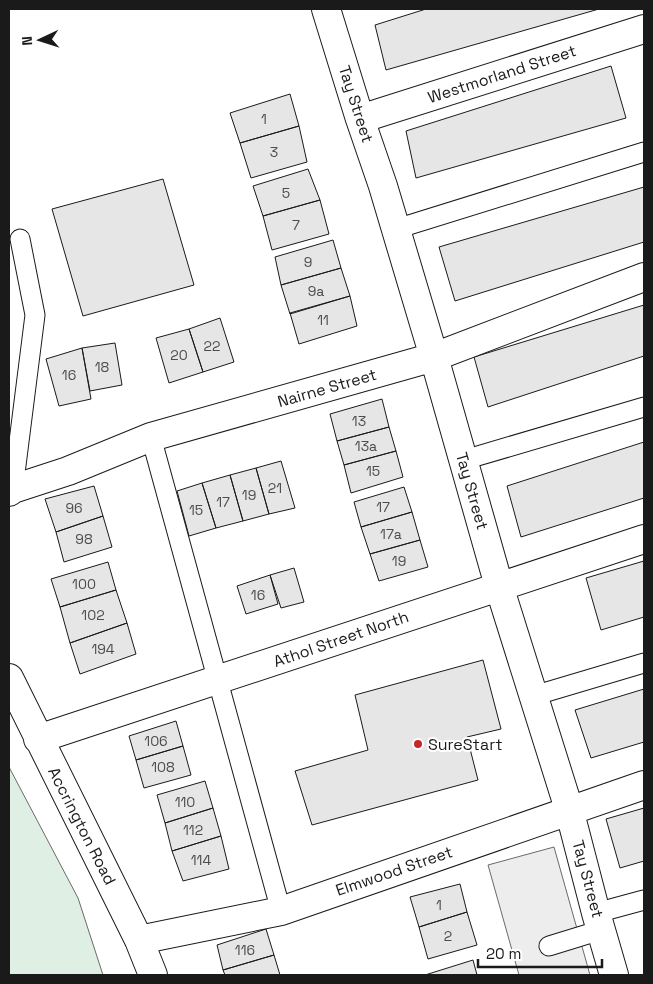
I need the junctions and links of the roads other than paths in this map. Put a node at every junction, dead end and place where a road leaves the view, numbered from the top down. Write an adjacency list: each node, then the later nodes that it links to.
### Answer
1 (331, 10): 3 (street, Tay Street)
2 (644, 29): 3 (street, Westmorland Street)
3 (360, 120): 5 (street, Tay Street)
4 (644, 152): 5 (lane)
5 (396, 229): 8 (street, Tay Street)
6 (20, 239): 12 (lane)
7 (644, 277): 8 (street, Nairne Street)
8 (434, 357): 10 (street, Nairne Street); 11 (street, Tay Street)
9 (644, 407): 11 (lane)
10 (151, 437): 12 (street, Nairne Street); 17 (lane)
11 (464, 460): 14 (street, Tay Street)
12 (11, 491)
13 (644, 538): 14 (street, Athol Street North)
14 (499, 586): 17 (street, Athol Street North); 18 (street, Tay Street)
15 (644, 663): 18 (lane)
16 (9, 678): 19 (street, Accrington Road)
17 (218, 682): 19 (street, Athol Street North); 23 (lane)
18 (532, 696): 21 (street, Tay Street)
19 (38, 739): 25 (street, Accrington Road)
20 (644, 785): 21 (street, Elmwood Street)
21 (569, 809): 23 (street, Elmwood Street); 24 (street, Tay Street)
22 (644, 900): 24 (lane)
23 (281, 911): 25 (street, Elmwood Street)
24 (599, 922): 26 (lane); 28 (street, Tay Street)
25 (138, 940): 27 (street, Accrington Road)
26 (549, 946)
27 (153, 975)
28 (614, 975)

